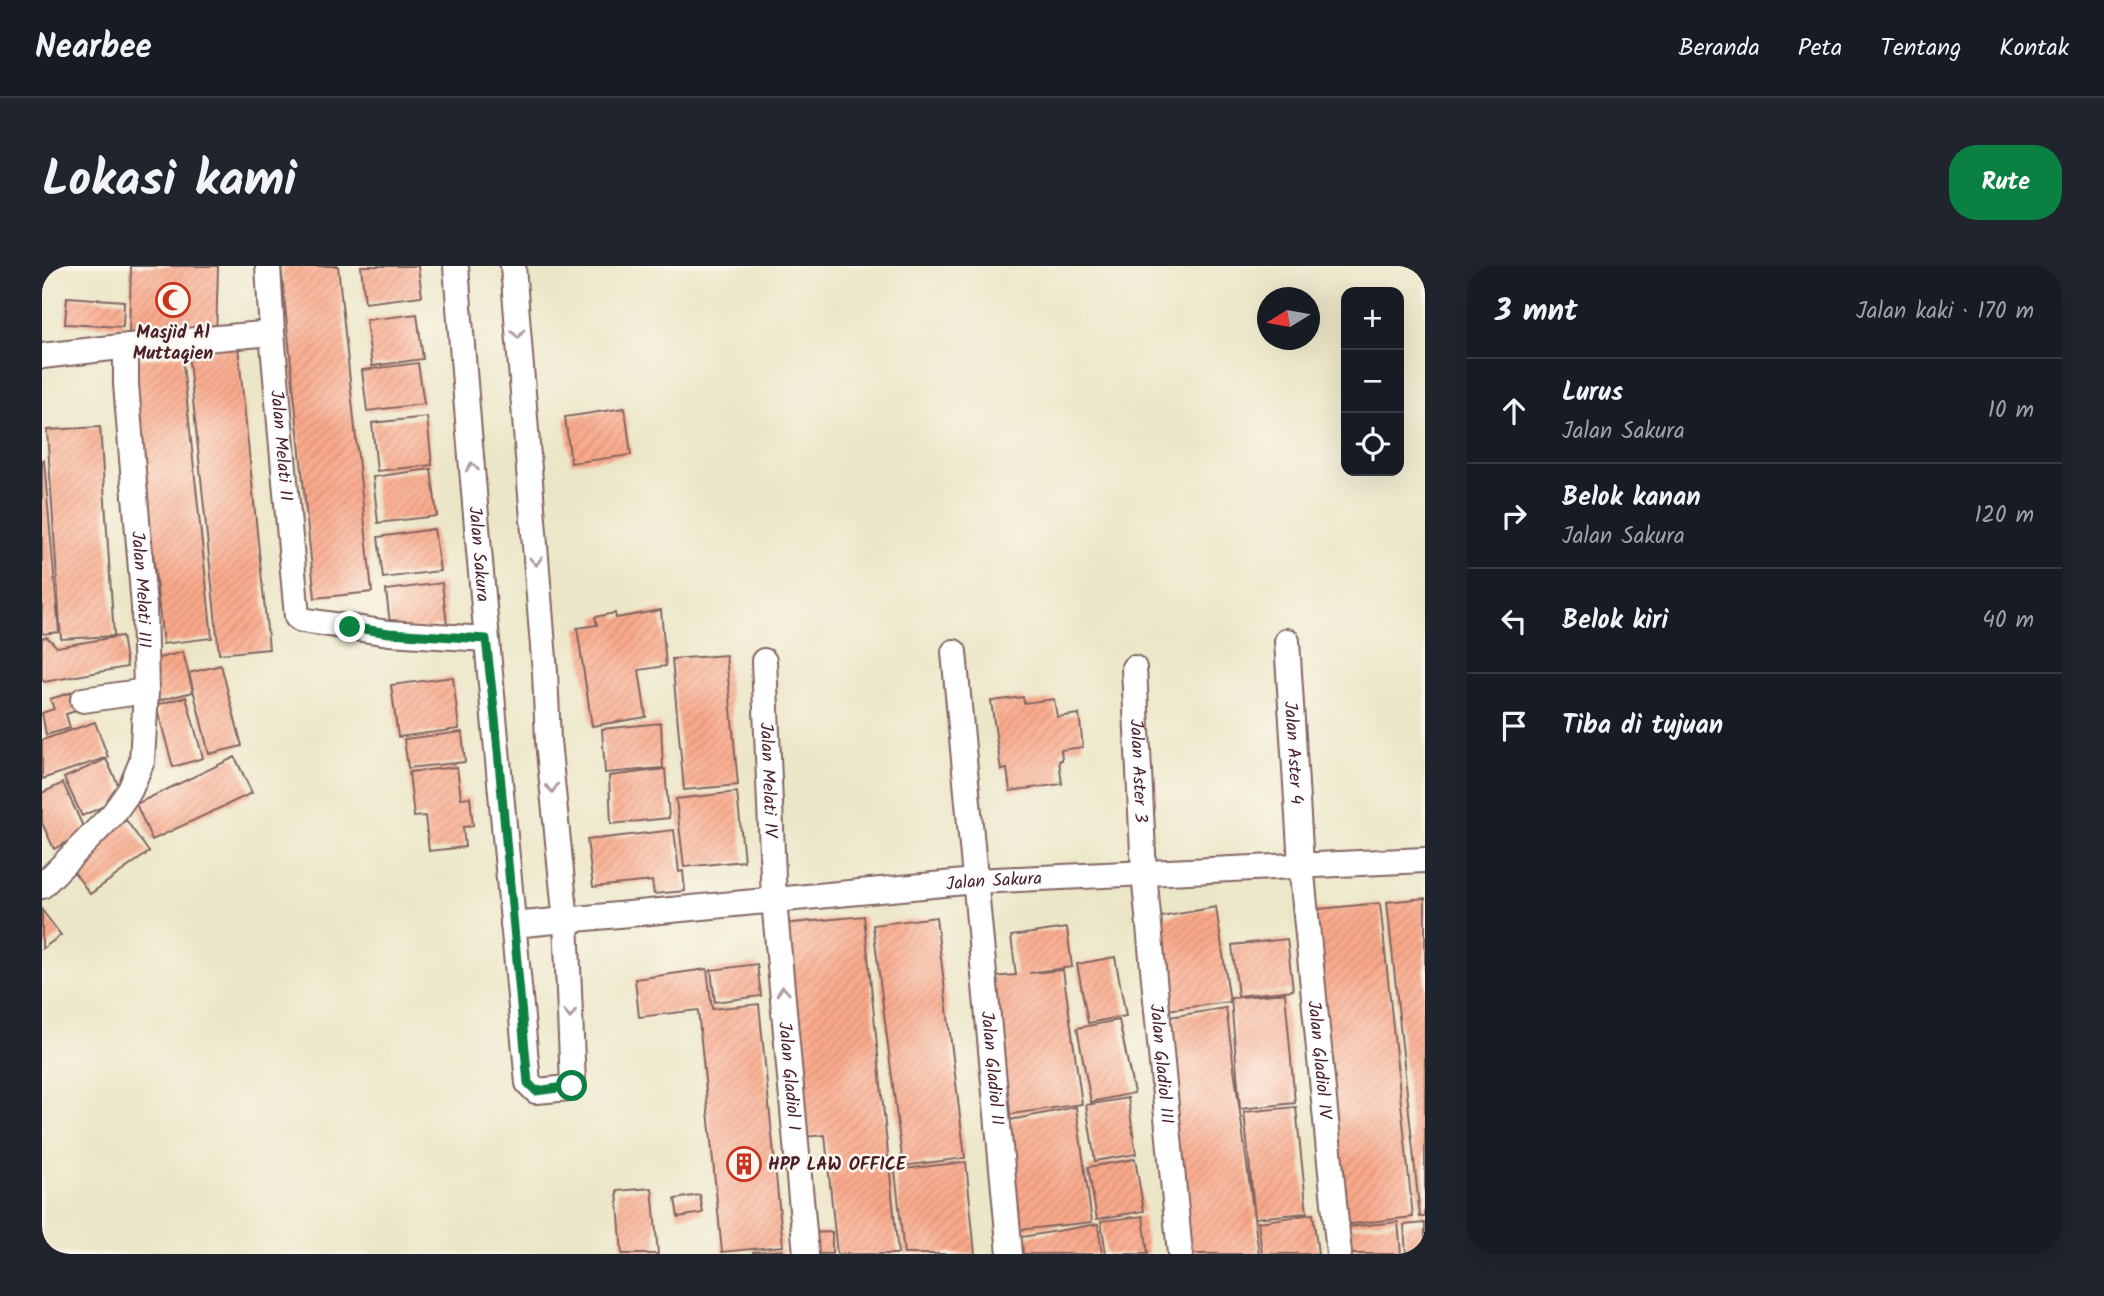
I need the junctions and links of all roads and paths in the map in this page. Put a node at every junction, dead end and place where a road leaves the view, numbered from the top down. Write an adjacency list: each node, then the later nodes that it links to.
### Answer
1 (268, 266): 4 (street, Jalan Melati II)
2 (456, 266): 7 (street, Jalan Sakura, one-way to 2)
3 (513, 266): 20 (street, Jalan Sakura, one-way to 20)
4 (271, 333): 5 (street); 7 (street, Jalan Melati II)
5 (129, 346): 6 (street); 12 (street, Jalan Melati III)
6 (42, 356)
7 (486, 639): 21 (street, Jalan Sakura)
8 (1287, 641): 15 (street, Jalan Aster 4)
9 (954, 652): 17 (street, Jalan Gladiol II)
10 (764, 661): 19 (street, Jalan Melati IV)
11 (1134, 668): 16 (street, Jalan Aster 3)
12 (146, 691): 13 (street); 18 (street, Jalan Melati III)
13 (83, 700)
14 (1425, 860): 15 (street, Jalan Sakura)
15 (1301, 864): 16 (street, Jalan Sakura); 25 (street, Jalan Gladiol IV)
16 (1144, 873): 17 (street, Jalan Sakura); 24 (street, Jalan Gladiol III)
17 (975, 881): 19 (street, Jalan Sakura); 23 (street, Jalan Gladiol II)
18 (42, 886)
19 (774, 900): 20 (street, Jalan Sakura); 22 (street, Jalan Gladiol I, one-way to 19)
20 (566, 922): 21 (street, Jalan Sakura); 21 (street, Jalan Sakura, one-way to 21)
21 (513, 925)
22 (806, 1254)
23 (1010, 1254)
24 (1180, 1254)
25 (1339, 1254)

